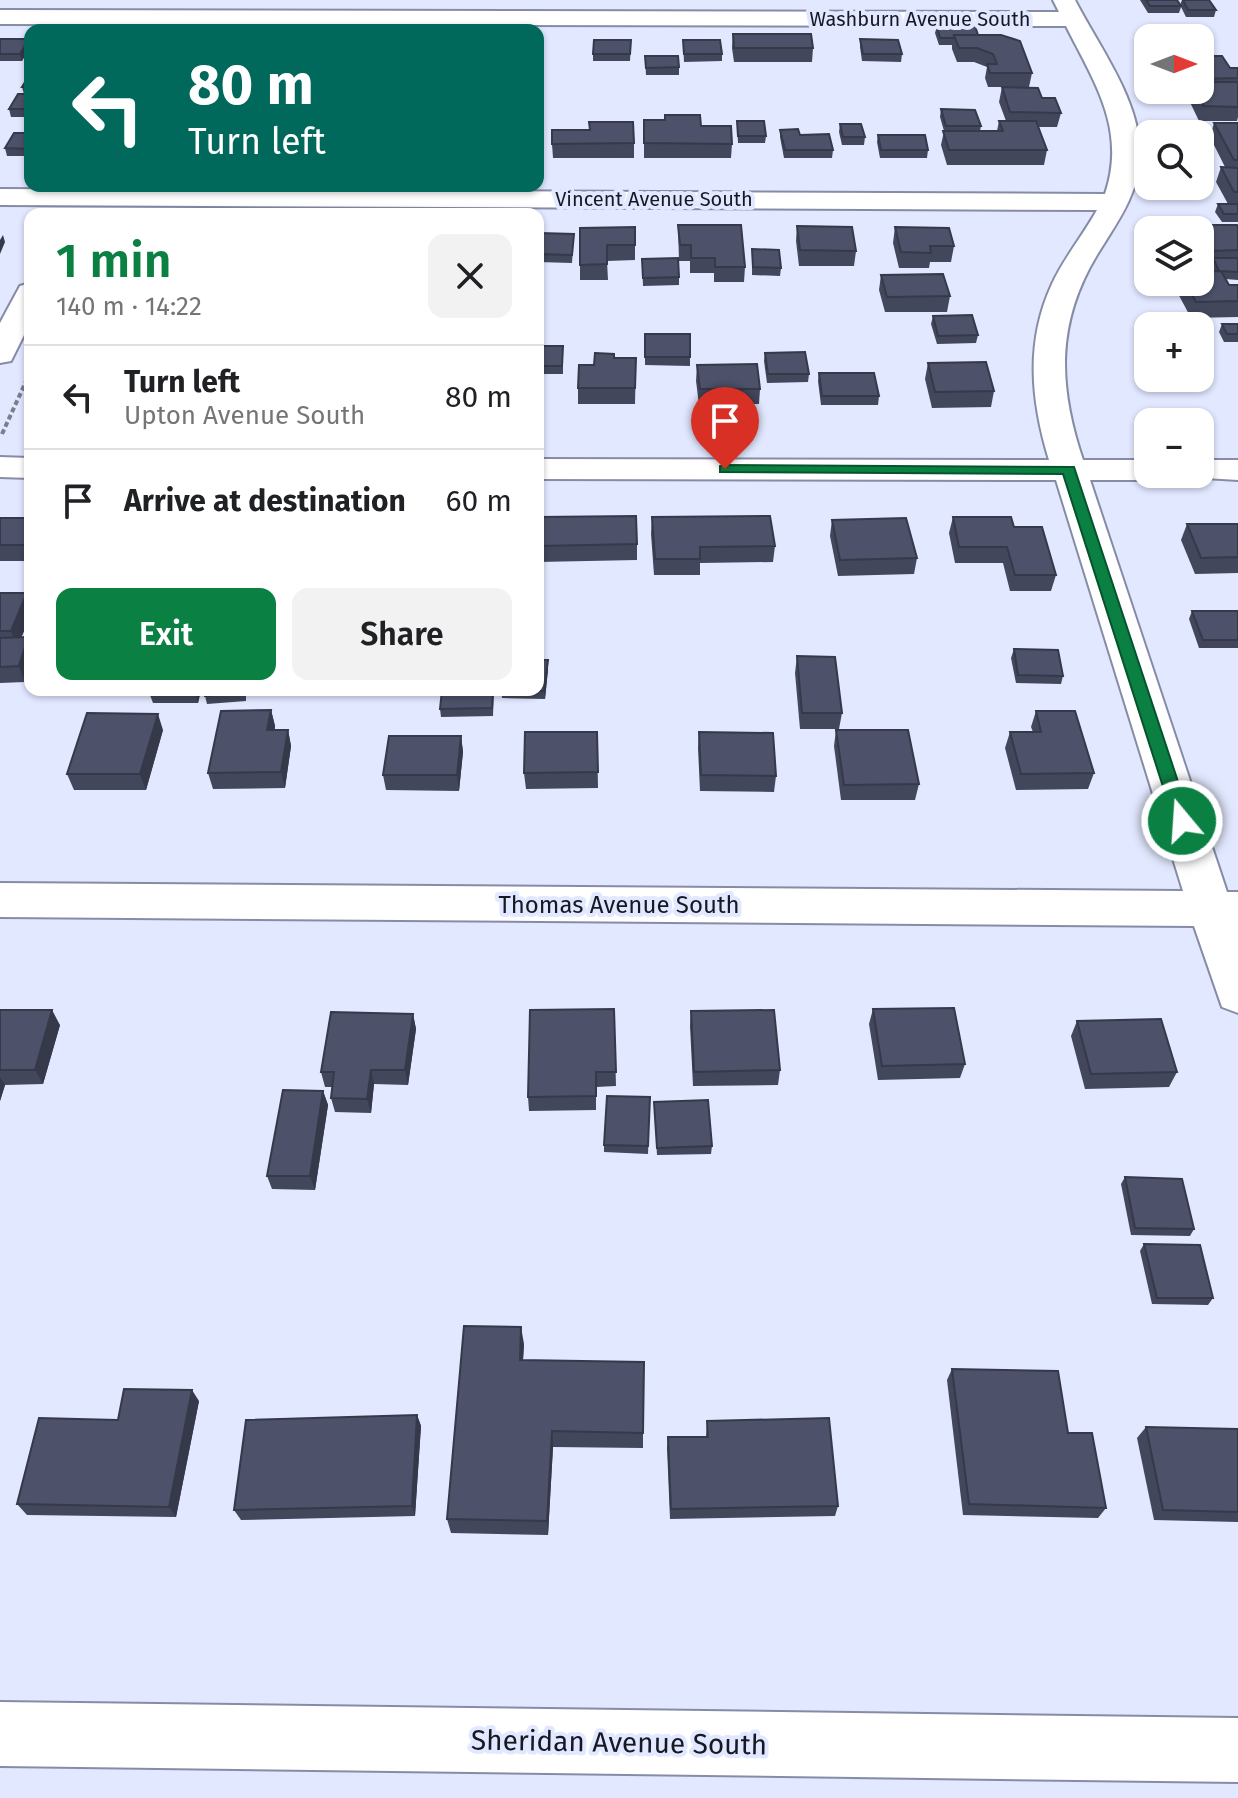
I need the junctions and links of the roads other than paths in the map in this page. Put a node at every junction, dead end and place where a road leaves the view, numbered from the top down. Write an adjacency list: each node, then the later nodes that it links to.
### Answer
1 (1068, 10): 2 (street, Washburn Avenue South); 6 (street)
2 (162, 16): 3 (street, Washburn Avenue South)
3 (0, 17)
4 (0, 197): 5 (street, Vincent Avenue South)
5 (75, 199): 6 (street, Vincent Avenue South)
6 (1116, 202): 12 (street)
7 (24, 304): 8 (street)
8 (0, 354)
9 (0, 467): 10 (street)
10 (24, 468)
11 (544, 469): 12 (street)
12 (1069, 470): 13 (street); 17 (street)
13 (1134, 470)
14 (1214, 470): 15 (street)
15 (1238, 470)
16 (0, 900): 17 (street, Thomas Avenue South)
17 (1224, 909): 18 (street)
18 (1238, 994)
19 (0, 1734): 20 (street, Sheridan Avenue South)
20 (1238, 1750)

